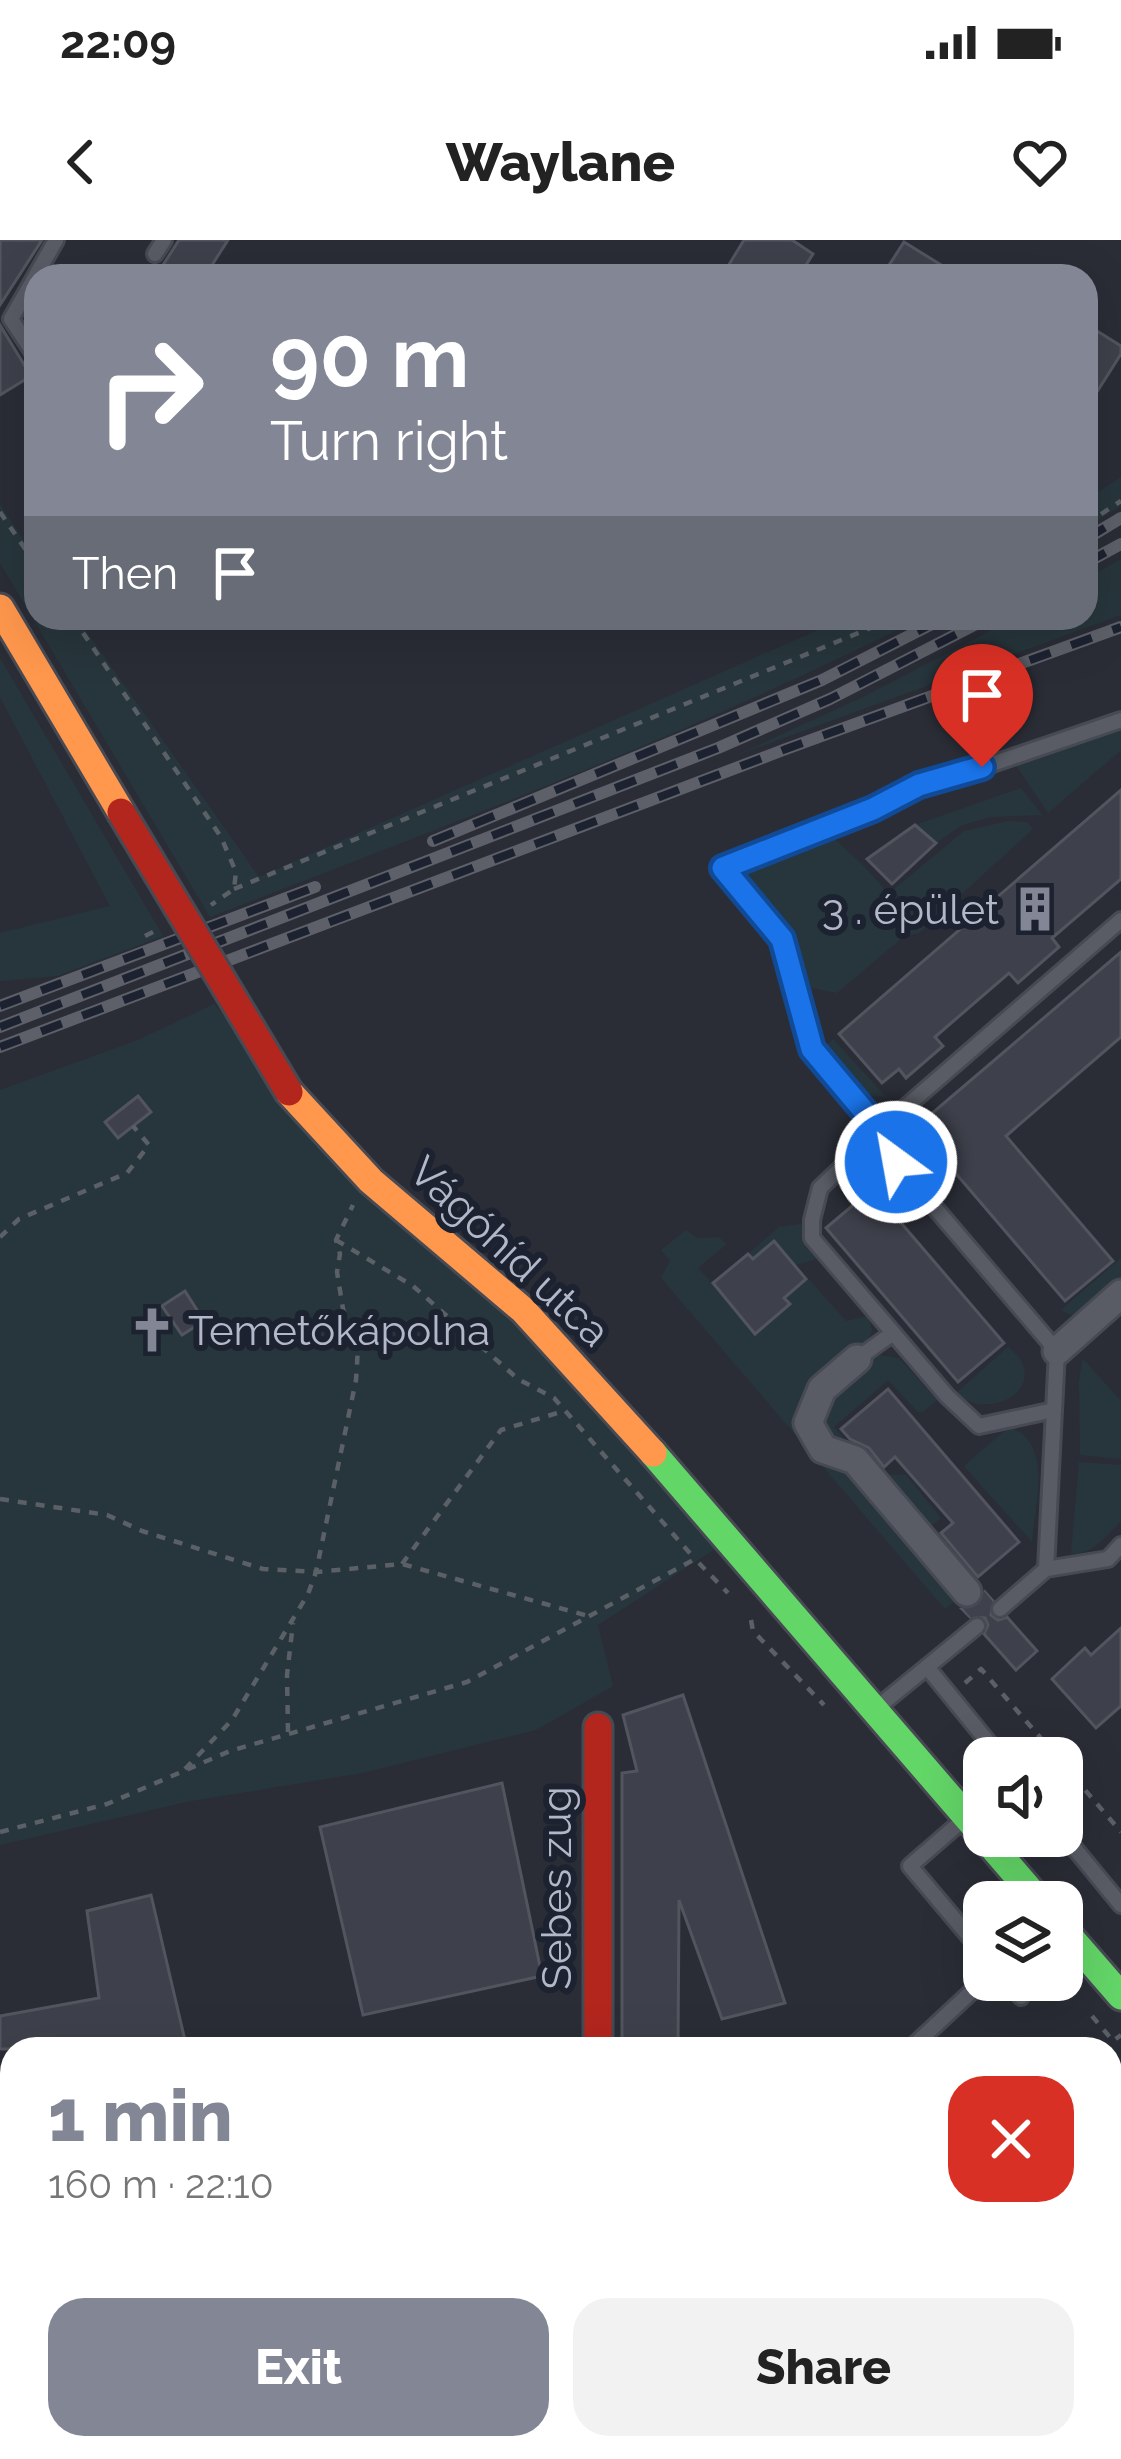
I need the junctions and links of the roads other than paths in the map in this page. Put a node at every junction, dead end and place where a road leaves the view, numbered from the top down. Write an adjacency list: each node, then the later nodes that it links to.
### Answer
1 (24, 296): 2 (lane)
2 (24, 339)
3 (0, 608): 18 (main road, Vágóhíd utca, bridge)
4 (1121, 720): 6 (lane)
5 (1121, 920): 6 (lane)
6 (878, 1134): 8 (lane); 9 (lane)
7 (1121, 1294): 9 (street)
8 (893, 1333): 10 (lane); 11 (lane)
9 (1057, 1351): 11 (lane)
10 (857, 1359): 14 (street)
11 (1054, 1410): 13 (lane)
12 (1121, 1545): 13 (lane)
13 (1046, 1569): 15 (lane)
14 (967, 1592)
15 (1000, 1609)
16 (977, 1626): 17 (lane)
17 (927, 1667): 18 (lane); 20 (lane)
18 (874, 1710): 21 (main road, Vágóhíd utca)
19 (598, 1727): 31 (main road, Sebes zug)
20 (984, 1737)
21 (963, 1812)
22 (963, 1820): 27 (lane)
23 (1001, 1857): 25 (main road, Vágóhíd utca)
24 (1082, 1857): 26 (lane)
25 (1022, 1881)
26 (1121, 1905)
27 (963, 1929)
28 (1083, 1952): 29 (main road)
29 (1121, 1996)
30 (963, 2000): 32 (lane)
31 (598, 2037)
32 (923, 2037)

